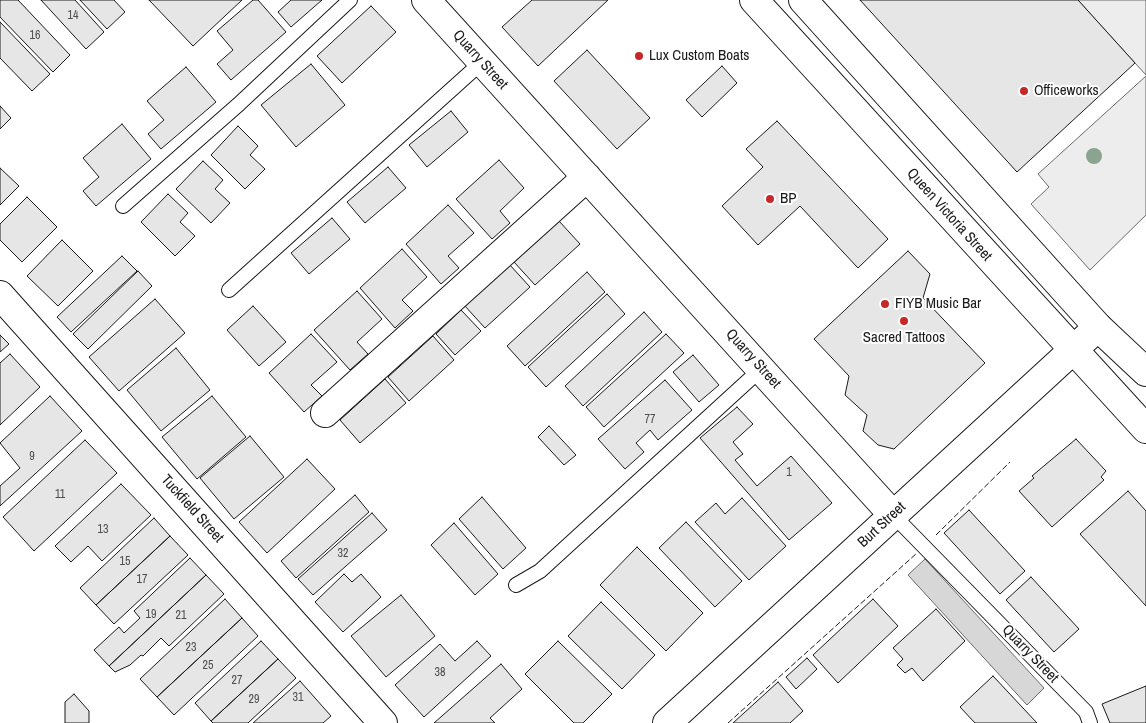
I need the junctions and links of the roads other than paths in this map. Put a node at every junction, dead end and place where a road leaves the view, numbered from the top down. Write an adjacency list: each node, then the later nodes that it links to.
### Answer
1 (350, 0): 7 (lane)
2 (426, 0): 5 (street, Quarry Street)
3 (754, 0): 11 (street, Queen Victoria Street)
4 (803, 0): 10 (street)
5 (482, 62): 6 (street, Quarry Street); 8 (lane)
6 (588, 178): 12 (street, Quarry Street); 14 (street)
7 (123, 206)
8 (228, 290)
9 (0, 295): 19 (street, Tuckfield Street)
10 (1098, 327): 11 (street, Burt Street); 13 (street)
11 (1072, 350): 15 (street, Queen Victoria Street); 16 (street, Burt Street)
12 (762, 369): 16 (street, Quarry Street); 17 (lane)
13 (1146, 372)
14 (325, 413)
15 (1146, 429)
16 (893, 515): 18 (lane, Quarry Street); 20 (street, Burt Street)
17 (516, 585)
18 (1088, 717)
19 (383, 723)
20 (667, 723)

